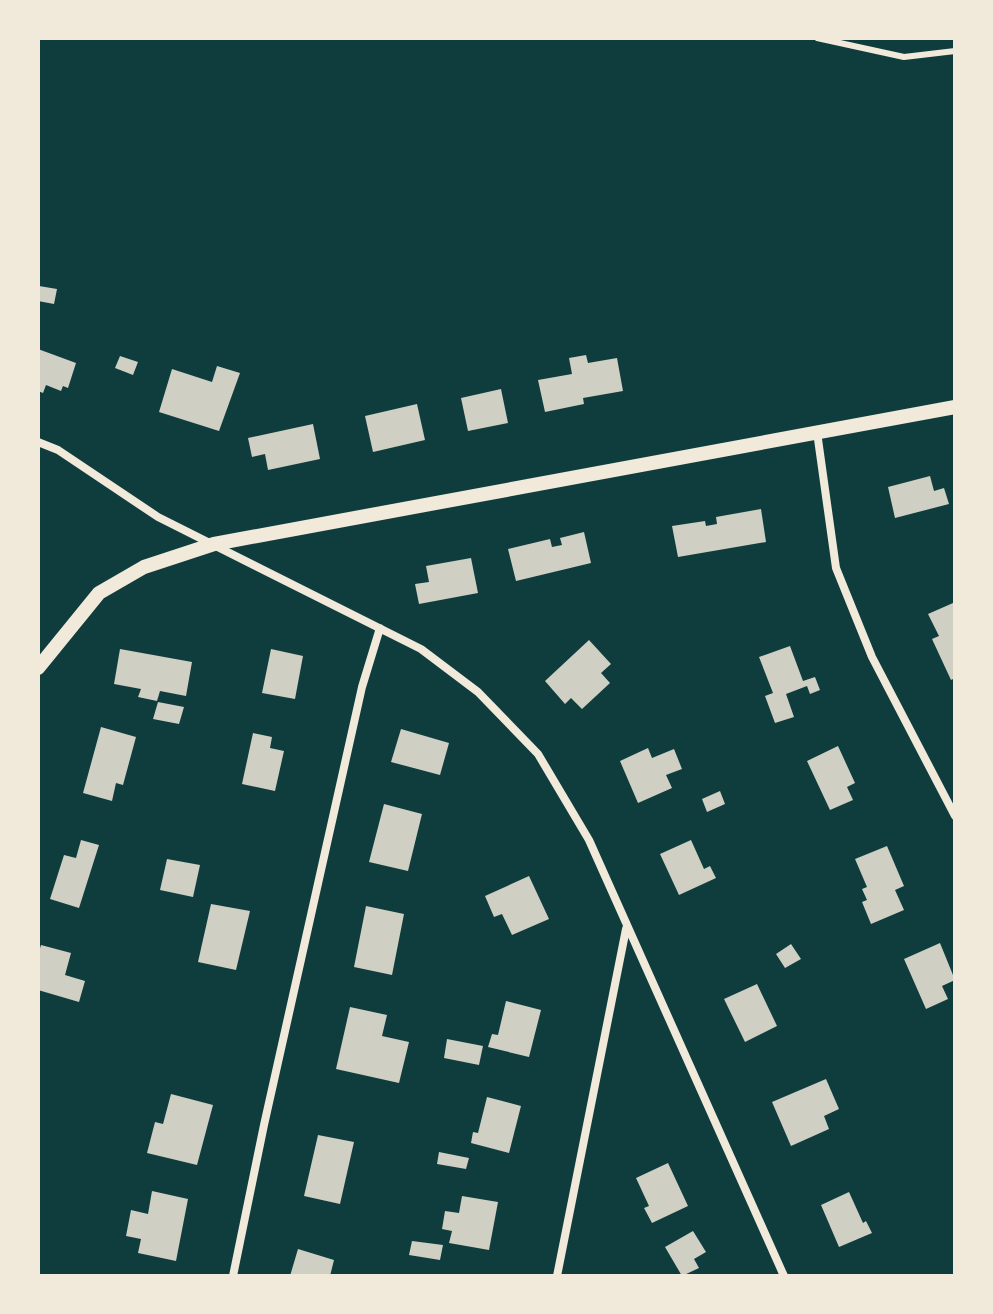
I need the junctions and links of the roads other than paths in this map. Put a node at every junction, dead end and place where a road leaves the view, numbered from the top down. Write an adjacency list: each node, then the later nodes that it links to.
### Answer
1 (817, 38): 2 (lane)
2 (955, 51)
3 (955, 407): 4 (street)
4 (817, 432): 6 (street); 9 (street)
5 (38, 442): 6 (street)
6 (214, 544): 7 (street); 8 (street)
7 (380, 628): 10 (street); 11 (street)
8 (38, 668)
9 (955, 816)
10 (626, 928): 12 (street); 13 (street)
11 (233, 1276)
12 (557, 1276)
13 (784, 1276)

